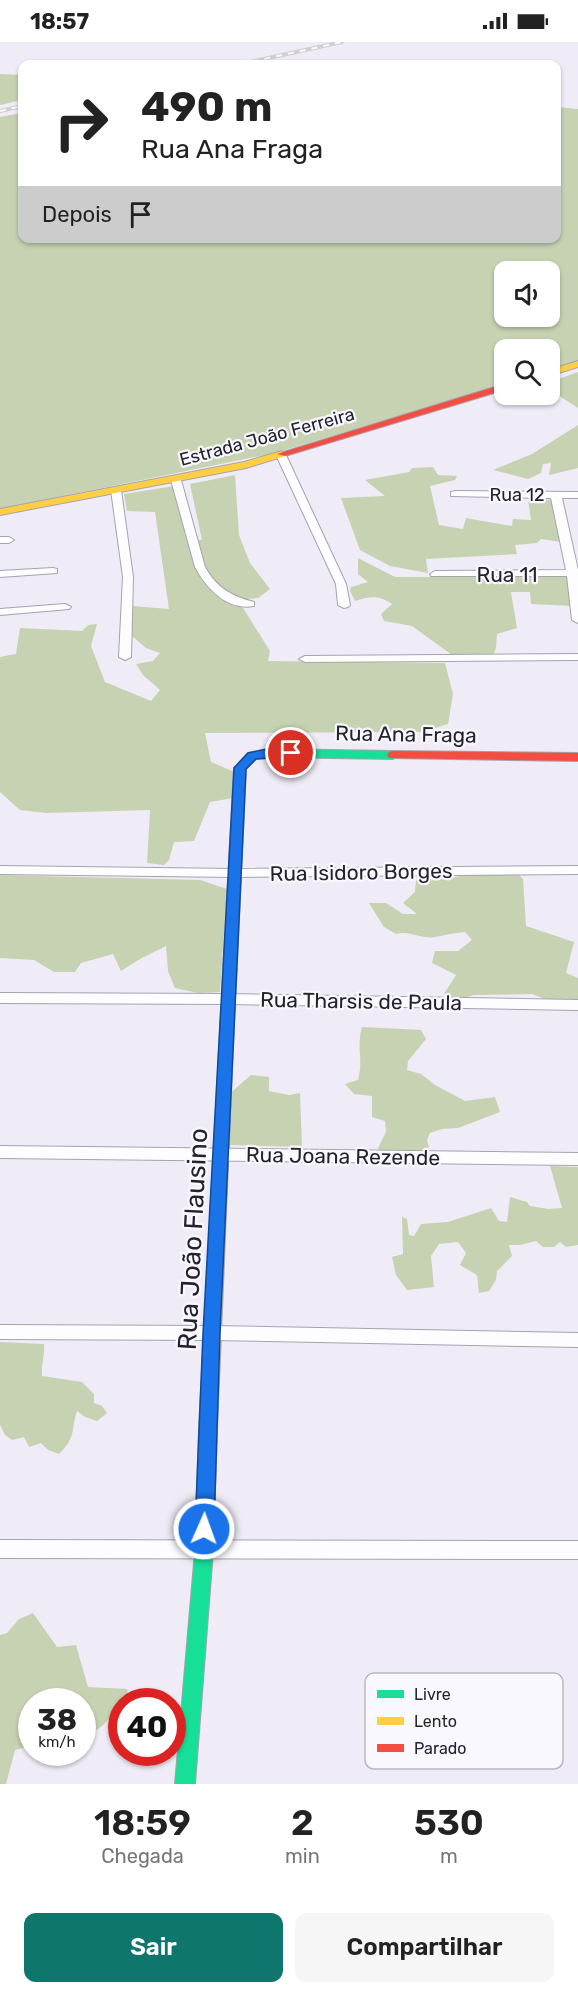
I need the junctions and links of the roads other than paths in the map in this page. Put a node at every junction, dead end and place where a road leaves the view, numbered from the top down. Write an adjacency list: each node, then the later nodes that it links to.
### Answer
1 (578, 364): 2 (street)
2 (560, 370)
3 (494, 390): 4 (street, Estrada João Ferreira)
4 (281, 455): 5 (street, Estrada João Ferreira); 16 (street)
5 (176, 480): 6 (street, Estrada João Ferreira); 15 (street)
6 (116, 490): 10 (street, Estrada João Ferreira); 20 (street)
7 (455, 494): 8 (street, Rua 12)
8 (556, 495): 9 (street, Rua 12); 12 (street)
9 (578, 495)
10 (0, 512)
11 (53, 571): 13 (street)
12 (575, 573): 14 (street, Rua 11); 19 (street)
13 (0, 574)
14 (435, 574)
15 (250, 604)
16 (344, 605)
17 (65, 607): 18 (street)
18 (0, 612)
19 (578, 620)
20 (125, 657)
21 (578, 657): 22 (street)
22 (305, 659)
23 (578, 757): 24 (street, Rua Ana Fraga)
24 (240, 768): 27 (street, Rua João Flausino)
25 (0, 870): 27 (street, Rua Isidoro Borges)
26 (578, 870): 27 (street, Rua Isidoro Borges)
27 (234, 873): 29 (street, Rua João Flausino)
28 (0, 998): 29 (street, Rua Tharsis de Paula)
29 (228, 999): 30 (street, Rua Tharsis de Paula); 32 (street, Rua João Flausino)
30 (578, 1005)
31 (0, 1152): 32 (street, Rua Joana Rezende)
32 (221, 1155): 33 (street, Rua Joana Rezende); 35 (street, Rua João Flausino)
33 (578, 1159)
34 (0, 1332): 35 (street)
35 (212, 1333): 36 (street); 39 (street, Rua João Flausino)
36 (578, 1340)
37 (0, 1549): 39 (street)
38 (578, 1550): 39 (street)
39 (204, 1551): 40 (street, Rua João Flausino)
40 (185, 1784)

